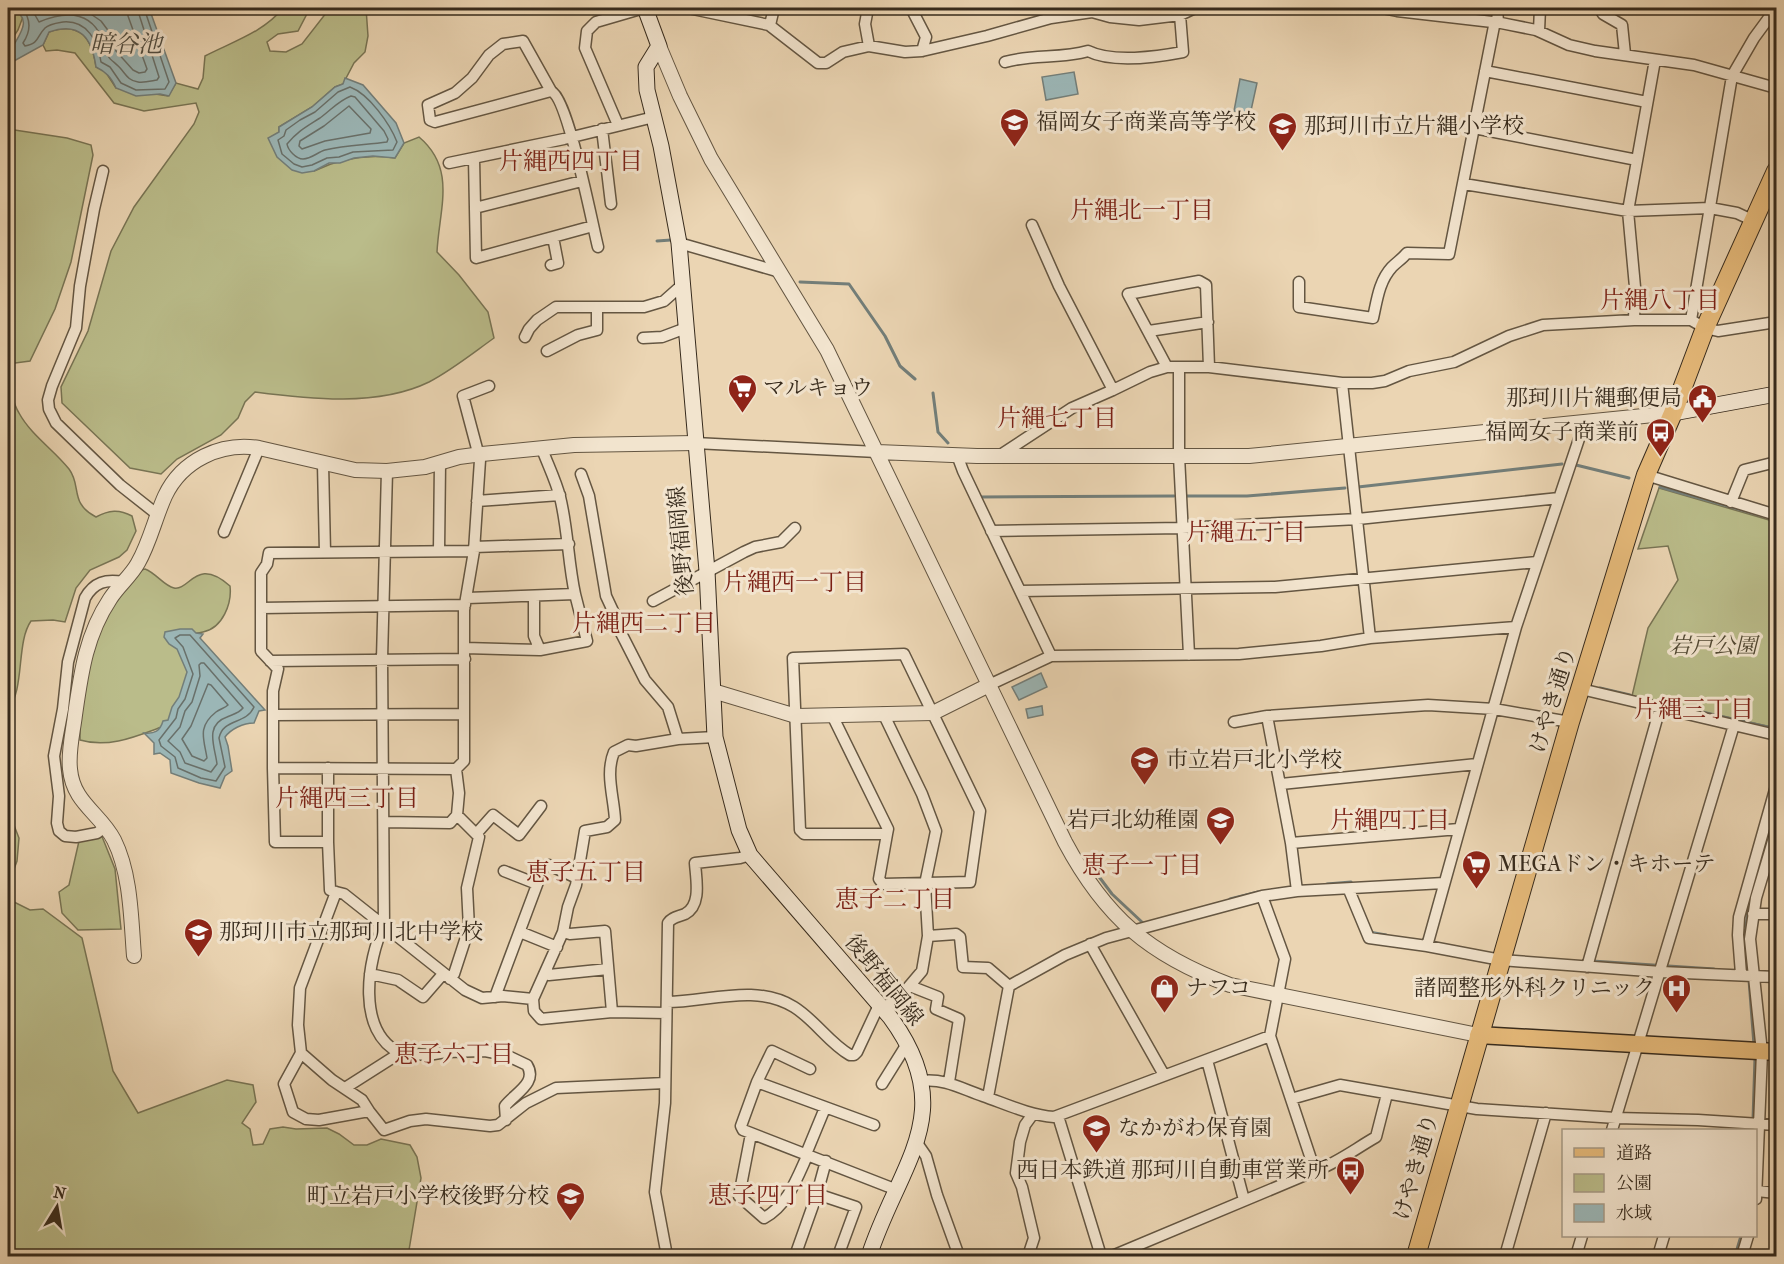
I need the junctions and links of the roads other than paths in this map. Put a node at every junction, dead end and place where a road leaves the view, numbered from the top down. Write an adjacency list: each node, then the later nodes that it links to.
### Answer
1 (645, 8): 17 (main road); 29 (street)
2 (688, 8): 15 (street)
3 (774, 8): 15 (street)
4 (868, 8): 18 (street)
5 (910, 8): 19 (street)
6 (1195, 8): 13 (street)
7 (1382, 8): 12 (street)
8 (1497, 8): 14 (street)
9 (1540, 8): 16 (street)
10 (1599, 8): 20 (street)
11 (1776, 8): 24 (street)
12 (1397, 9): 14 (street)
13 (1180, 15): 19 (street); 22 (street)
14 (1497, 22): 16 (street); 23 (street)
15 (770, 25): 18 (street)
16 (1539, 31): 20 (street)
17 (659, 46): 28 (main road, 後野福岡線); 51 (street)
18 (869, 46): 19 (street)
19 (922, 51)
20 (1625, 54): 21 (street)
21 (1655, 60): 24 (street); 27 (street)
22 (1005, 62)
23 (1485, 71): 27 (street); 30 (street)
24 (1732, 76): 25 (street); 42 (street)
25 (1776, 88)
26 (551, 92): 26 (street); 32 (street)
27 (1647, 102): 34 (street)
28 (654, 117): 29 (street); 48 (main road, 後野福岡線)
29 (618, 125): 31 (street)
30 (1474, 128): 34 (street); 39 (street)
31 (602, 129): 32 (street); 40 (street)
32 (573, 137): 33 (street); 38 (street)
33 (474, 158): 35 (street); 41 (street)
34 (1637, 160): 43 (street)
35 (449, 163)
36 (103, 171): 92 (street)
37 (1776, 171): 44 (highway, けやき通り)
38 (582, 181): 41 (street); 45 (street)
39 (1464, 184): 43 (street); 52 (street)
40 (611, 204)
41 (475, 208): 47 (street)
42 (1710, 208): 43 (street); 44 (street); 58 (street)
43 (1628, 211): 55 (street)
44 (1754, 221): 58 (highway, けやき通り)
45 (593, 225): 47 (street); 49 (street)
46 (1032, 225): 69 (street)
47 (553, 237): 50 (street)
48 (679, 243): 51 (street); 53 (main road, 後野福岡線)
49 (598, 247)
50 (558, 263)
51 (780, 272): 77 (street)
52 (1299, 282)
53 (681, 285): 54 (street); 59 (main road, 後野福岡線)
54 (597, 308): 61 (street); 63 (street)
55 (1634, 320): 58 (street); 67 (street)
56 (1208, 322): 60 (street); 60 (street); 66 (street)
57 (1776, 322): 58 (street)
58 (1698, 324): 71 (highway, けやき通り)
59 (686, 328): 62 (street); 73 (main road, 後野福岡線)
60 (1149, 331): 64 (street)
61 (525, 337)
62 (643, 338)
63 (547, 351)
64 (1167, 367): 65 (street); 69 (street)
65 (1179, 367): 66 (street); 81 (street)
66 (1209, 367): 67 (street)
67 (1342, 383): 74 (street)
68 (489, 386): 78 (street)
69 (1113, 390): 80 (street)
70 (1776, 393): 71 (main road)
71 (1673, 412): 72 (street); 87 (highway, けやき通り)
72 (1585, 421): 74 (street); 89 (street)
73 (695, 443): 76 (street); 77 (street); 105 (main road, 後野福岡線)
74 (1348, 445): 81 (street); 94 (street)
75 (259, 448): 84 (street); 92 (street); 98 (street)
76 (542, 449): 78 (street); 88 (street)
77 (878, 452): 79 (street); 124 (street)
78 (480, 454): 83 (street); 90 (street)
79 (957, 455): 80 (street); 97 (street)
80 (999, 456): 81 (street)
81 (1179, 456): 96 (street)
82 (1776, 462): 91 (street)
83 (440, 463): 85 (street); 102 (street)
84 (323, 464): 85 (street); 103 (street)
85 (387, 471): 101 (street)
86 (582, 474): 142 (street)
87 (1646, 475): 91 (street); 125 (highway, けやき通り)
88 (560, 495): 90 (street); 99 (street)
89 (1559, 498): 94 (street); 104 (street)
90 (477, 501): 100 (street)
91 (1731, 502): 93 (street)
92 (158, 515): 107 (street)
93 (1776, 515)
94 (1358, 519): 96 (street); 106 (street)
95 (795, 528): 105 (street)
96 (1182, 528): 97 (street); 108 (street)
97 (991, 531): 109 (street)
98 (224, 532)
99 (569, 544): 100 (street); 110 (street)
100 (474, 549): 102 (street); 113 (street)
101 (386, 551): 102 (street); 103 (street); 114 (street)
102 (440, 551)
103 (325, 552): 115 (street)
104 (1537, 562): 106 (street); 116 (street)
105 (707, 571): 112 (street); 126 (main road, 後野福岡線)
106 (1364, 579): 108 (street); 117 (street)
107 (123, 582): 153 (street); 153 (street)
108 (1186, 588): 109 (street); 120 (street)
109 (1020, 591): 121 (street)
110 (575, 594): 111 (street); 118 (street)
111 (534, 596): 113 (street); 118 (street)
112 (653, 601)
113 (466, 602): 114 (street); 119 (street)
114 (384, 606): 115 (street); 122 (street)
115 (261, 608): 123 (street)
116 (1516, 627): 117 (street); 128 (street)
117 (1370, 638): 120 (street)
118 (540, 650): 119 (street)
119 (465, 653): 122 (street); 132 (street)
120 (1189, 655): 121 (street)
121 (1051, 656): 124 (street)
122 (382, 659): 123 (street); 131 (street)
123 (270, 661): 133 (street)
124 (989, 685): 130 (street); 173 (street)
125 (1581, 689): 127 (street); 138 (highway, けやき通り)
126 (713, 691): 135 (street); 141 (main road, 後野福岡線)
127 (1660, 708): 139 (street); 182 (street)
128 (1494, 709): 136 (street); 138 (street); 143 (street)
129 (883, 713): 130 (street); 134 (street); 165 (street)
130 (933, 713): 135 (street); 165 (street)
131 (382, 714): 132 (street); 133 (street); 146 (street)
132 (464, 714): 147 (street)
133 (273, 715): 144 (street)
134 (832, 715): 135 (street); 157 (street)
135 (796, 716): 157 (street)
136 (1267, 716): 137 (street); 148 (street)
137 (1234, 722)
138 (1570, 722): 181 (highway, けやき通り)
139 (1734, 725): 140 (street); 184 (street)
140 (1776, 735)
141 (715, 737): 142 (street); 160 (main road, 後野福岡線)
142 (678, 739): 162 (street)
143 (1477, 764): 148 (street); 154 (street)
144 (273, 768): 145 (street); 158 (street)
145 (328, 768): 146 (street); 158 (street)
146 (383, 768): 147 (street); 152 (street)
147 (456, 769): 151 (street)
148 (1281, 784): 159 (street)
149 (1776, 786): 187 (street)
150 (541, 806): 156 (street)
151 (457, 815): 152 (street); 156 (street)
152 (384, 822): 172 (street)
153 (105, 827): 180 (street)
154 (1460, 829): 159 (street); 163 (street)
155 (1776, 831): 170 (street)
156 (477, 833): 189 (street)
157 (887, 834): 165 (street)
158 (328, 842): 168 (street)
159 (1291, 843): 167 (street)
160 (750, 855): 196 (street); 197 (main road, 後野福岡線)
161 (504, 872): 164 (street)
162 (577, 878): 164 (street); 175 (street)
163 (1444, 883): 166 (street); 179 (street)
164 (537, 884): 174 (street)
165 (925, 884): 176 (street)
166 (1349, 890): 167 (street); 179 (street)
167 (1297, 891): 169 (street)
168 (336, 892): 172 (street); 204 (street)
169 (1262, 896): 173 (street); 193 (street)
170 (1753, 914): 171 (street); 188 (street)
171 (1776, 914)
172 (384, 925): 185 (street); 189 (street)
173 (1132, 931): 177 (street); 193 (street)
174 (520, 932): 178 (street); 194 (street)
175 (563, 932): 178 (street); 183 (street)
176 (928, 936): 191 (street); 192 (street)
177 (1090, 944): 192 (street); 208 (street)
178 (556, 946): 186 (street)
179 (1427, 946): 181 (street)
180 (134, 956)
181 (1501, 960): 182 (street); 199 (highway, けやき通り)
182 (1587, 967): 184 (street)
183 (608, 969): 186 (street); 198 (street)
184 (1661, 972): 187 (street); 202 (street)
185 (370, 974): 189 (street); 205 (street)
186 (546, 974): 195 (street)
187 (1741, 974): 188 (street)
188 (1754, 975): 190 (street); 203 (street)
189 (447, 976): 194 (street)
190 (1776, 977)
191 (910, 986): 197 (street); 211 (street)
192 (1009, 986): 216 (street)
193 (1278, 995): 199 (street); 200 (street)
194 (495, 997): 195 (street)
195 (533, 999): 198 (street)
196 (667, 1007): 197 (street); 198 (street); 212 (street)
197 (881, 1007): 201 (main road, 後野福岡線)
198 (612, 1012)
199 (1478, 1035): 202 (main road); 218 (highway, けやき通り)
200 (1270, 1036): 206 (street); 217 (street)
201 (908, 1044): 209 (main road, 後野福岡線); 213 (street)
202 (1639, 1044): 203 (main road); 224 (street)
203 (1769, 1052): 226 (street)
204 (301, 1053): 214 (street); 220 (street)
205 (400, 1053): 214 (street); 225 (street)
206 (1207, 1060): 208 (street); 241 (street)
207 (810, 1069): 210 (street)
208 (1164, 1075): 223 (street)
209 (921, 1081): 211 (street); 232 (main road, 後野福岡線)
210 (757, 1082): 219 (street); 231 (street)
211 (949, 1082): 216 (street)
212 (665, 1083): 225 (street); 245 (street)
213 (882, 1084)
214 (345, 1088): 220 (street)
215 (1387, 1094): 217 (street); 218 (street); 236 (street)
216 (987, 1098): 222 (street)
217 (1291, 1099): 236 (street)
218 (1459, 1106): 221 (street); 253 (highway, けやき通り)
219 (825, 1108): 227 (street); 233 (street)
220 (369, 1111): 225 (street)
221 (1546, 1113): 224 (street); 254 (street)
222 (1033, 1114): 223 (street); 250 (street)
223 (1058, 1116): 251 (street)
224 (1616, 1118): 228 (street); 230 (street)
225 (506, 1120)
226 (1758, 1123): 228 (street); 229 (street); 234 (street)
227 (874, 1125)
228 (1696, 1125)
229 (1776, 1125)
230 (1613, 1129)
231 (751, 1134): 233 (street); 233 (street)
232 (917, 1143): 237 (main road, 後野福岡線); 249 (street)
233 (807, 1154): 235 (street)
234 (1757, 1159)
235 (826, 1161): 237 (street); 239 (street)
236 (1315, 1170): 241 (street)
237 (897, 1190): 248 (main road, 後野福岡線)
238 (1776, 1193): 240 (street)
239 (817, 1194): 246 (street); 247 (street)
240 (1757, 1195)
241 (1244, 1200): 252 (street)
242 (1582, 1237): 255 (street)
243 (1664, 1237): 256 (street)
244 (1748, 1237): 257 (street)
245 (667, 1257)
246 (795, 1257)
247 (838, 1257)
248 (869, 1257)
249 (958, 1257)
250 (1028, 1257)
251 (1101, 1257)
252 (1112, 1257)
253 (1416, 1257)
254 (1505, 1257)
255 (1576, 1257)
256 (1658, 1257)
257 (1742, 1257)

